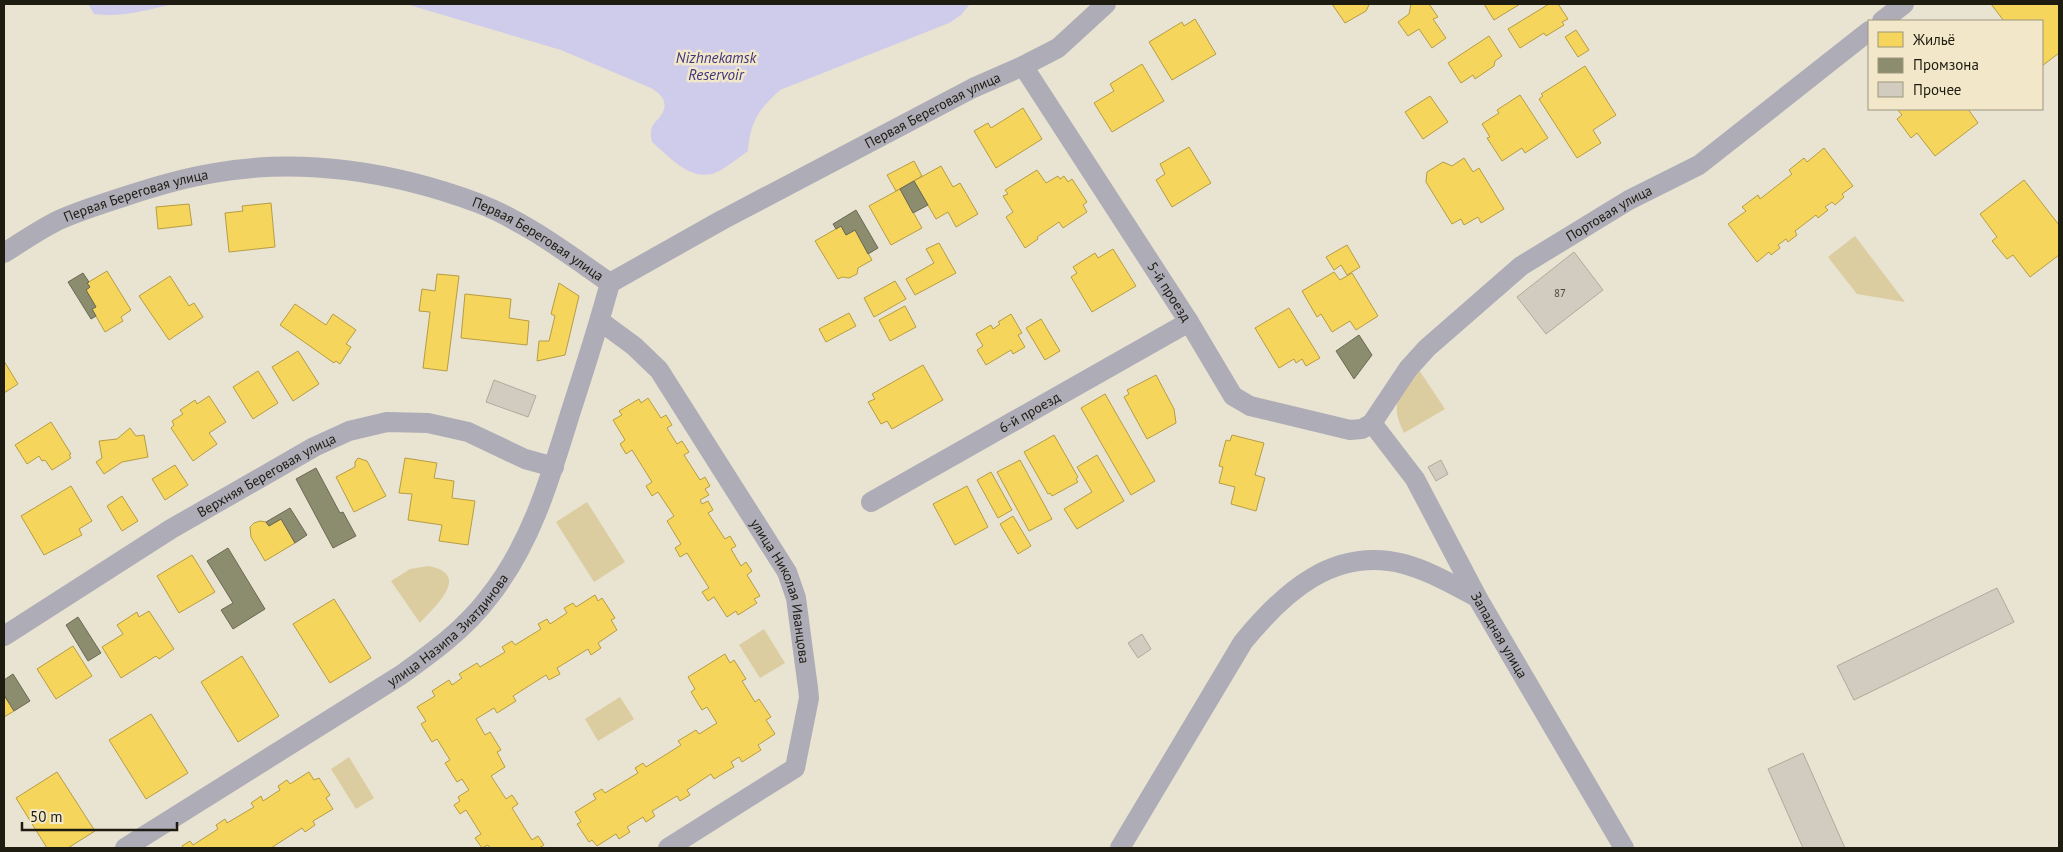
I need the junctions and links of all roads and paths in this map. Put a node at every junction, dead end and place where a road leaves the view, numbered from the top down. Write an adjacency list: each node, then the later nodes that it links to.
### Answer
1 (1106, 4): 5 (street, Первая Береговая улица)
2 (1904, 4): 3 (street)
3 (1883, 20)
4 (1868, 32): 10 (street, Портовая улица)
5 (1023, 66): 7 (street, Первая Береговая улица); 9 (street, 5-й проезд)
6 (4, 253): 7 (street, Первая Береговая улица)
7 (610, 283): 8 (street, улица Назипа Зиатдинова)
8 (600, 321): 11 (street, улица Назипа Зиатдинова); 16 (street, улица Николая Иванцова)
9 (1189, 322): 10 (street, 5-й проезд); 12 (street, 6-й проезд)
10 (1372, 423): 13 (street, Западная улица)
11 (554, 467): 14 (street, Верхняя Береговая улица); 15 (street, улица Назипа Зиатдинова)
12 (871, 502)
13 (1477, 597): 17 (street); 18 (street, Западная улица)
14 (4, 636)
15 (125, 848)
16 (668, 848)
17 (1120, 848)
18 (1624, 848)

